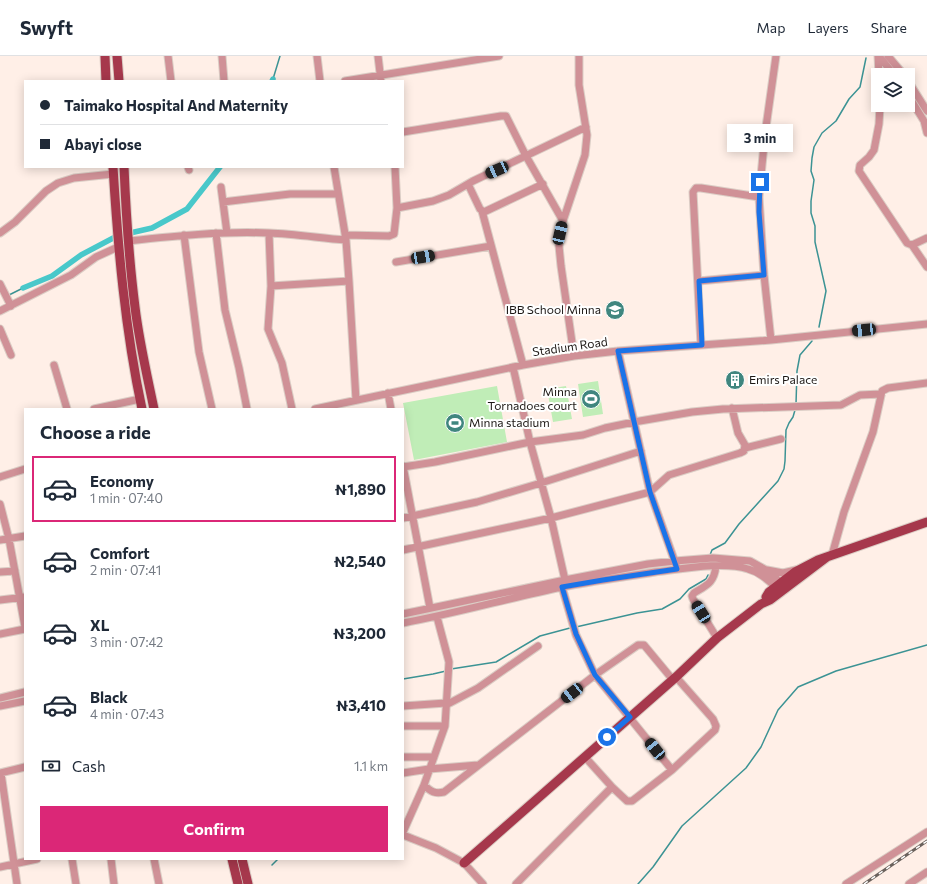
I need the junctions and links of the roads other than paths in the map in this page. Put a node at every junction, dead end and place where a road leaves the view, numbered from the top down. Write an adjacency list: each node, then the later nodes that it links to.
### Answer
1 (105, 56): 16 (main road)
2 (117, 56): 17 (main road)
3 (168, 56): 18 (street)
4 (222, 56): 19 (street)
5 (317, 56): 20 (street)
6 (378, 56): 15 (street)
7 (499, 56): 15 (street)
8 (579, 56): 26 (street)
9 (776, 56): 38 (street)
10 (879, 56): 12 (street); 13 (street)
11 (888, 56): 14 (street)
12 (879, 68)
13 (888, 68)
14 (898, 68)
15 (381, 78): 21 (street)
16 (106, 80)
17 (119, 80)
18 (171, 80)
19 (224, 80)
20 (320, 80)
21 (357, 80)
22 (915, 92): 25 (street)
23 (915, 106): 28 (street)
24 (880, 112): 51 (street)
25 (927, 112)
26 (586, 127): 29 (street); 42 (street)
27 (404, 132): 29 (street)
28 (927, 133)
29 (526, 156): 34 (street); 35 (street)
30 (124, 168): 50 (main road)
31 (334, 168): 37 (street)
32 (395, 168): 40 (street)
33 (113, 171): 43 (street); 52 (main road)
34 (468, 184): 40 (street); 41 (street)
35 (543, 184): 41 (street); 42 (street)
36 (221, 187): 39 (street)
37 (338, 194): 39 (street); 48 (street)
38 (759, 198): 56 (street); 58 (street)
39 (223, 202): 45 (street)
40 (397, 208): 48 (street)
41 (482, 211): 53 (street)
42 (563, 220): 69 (street)
43 (0, 233)
44 (216, 233): 45 (street); 47 (street); 83 (street)
45 (227, 233): 46 (street)
46 (269, 233): 48 (street); 60 (street)
47 (184, 235): 50 (street); 82 (street)
48 (345, 237): 57 (street)
49 (927, 238): 51 (street)
50 (128, 240): 81 (main road)
51 (912, 245): 55 (street)
52 (118, 246): 61 (street); 76 (main road)
53 (491, 246): 54 (street); 71 (street)
54 (396, 262)
55 (927, 267)
56 (764, 275): 58 (street); 65 (street)
57 (350, 281): 60 (street); 77 (street)
58 (699, 281): 66 (street)
59 (0, 284): 61 (street)
60 (271, 286): 84 (street)
61 (8, 300): 62 (street)
62 (0, 311)
63 (927, 324): 65 (street, Stadium Road)
64 (0, 329): 68 (street)
65 (771, 340): 66 (street, Stadium Road)
66 (702, 345): 67 (street, Stadium Road)
67 (618, 351): 69 (street, Stadium Road); 88 (street)
68 (11, 355)
69 (574, 356): 71 (street, Stadium Road)
70 (54, 365): 78 (street)
71 (523, 365): 72 (street, Stadium Road)
72 (513, 367): 74 (street, Stadium Road); 90 (street)
73 (927, 383): 75 (street)
74 (388, 393): 77 (street, Stadium Road); 86 (street)
75 (881, 394): 87 (street); 109 (street)
76 (140, 399): 79 (street); 80 (main road)
77 (356, 400): 85 (street, Stadium Road)
78 (67, 408)
79 (99, 408)
80 (142, 408)
81 (154, 408)
82 (212, 408)
83 (247, 408)
84 (292, 408)
85 (320, 408)
86 (392, 408)
87 (732, 408): 88 (street); 91 (street)
88 (634, 422): 90 (street); 92 (street)
89 (781, 439): 91 (street)
90 (530, 442): 93 (street); 97 (street)
91 (745, 448): 98 (street)
92 (641, 451): 97 (street); 98 (street)
93 (404, 467)
94 (24, 469): 96 (street)
95 (404, 472): 100 (street)
96 (0, 477)
97 (541, 483): 100 (street); 102 (street)
98 (650, 492): 102 (street); 110 (street)
99 (0, 504): 105 (street)
100 (412, 516): 101 (street); 107 (street)
101 (404, 518)
102 (551, 518): 107 (street); 117 (street)
103 (927, 522): 109 (main road)
104 (24, 536): 105 (street)
105 (9, 538): 106 (street); 115 (street)
106 (0, 540)
107 (418, 547): 108 (street); 121 (street)
108 (404, 550)
109 (830, 556): 114 (main road); 118 (main road)
110 (675, 561): 112 (street); 113 (street); 117 (street)
111 (716, 566): 112 (street); 118 (street); 128 (street)
112 (677, 569): 117 (street)
113 (766, 570): 114 (street); 118 (street)
114 (798, 570): 118 (main road)
115 (15, 571): 116 (street); 119 (street)
116 (0, 572)
117 (564, 584): 121 (street); 123 (street); 130 (street)
118 (781, 587): 128 (main road)
119 (22, 597): 120 (street); 124 (street)
120 (0, 600)
121 (430, 608): 122 (street)
122 (404, 614)
123 (437, 617): 125 (street); 135 (street)
124 (24, 618)
125 (404, 623)
126 (24, 628): 127 (street)
127 (0, 634)
128 (717, 638): 131 (main road)
129 (538, 646): 135 (street)
130 (595, 675): 131 (street); 138 (street); 144 (street)
131 (675, 678): 138 (main road); 147 (street)
132 (24, 692): 133 (street)
133 (0, 698)
134 (24, 700): 136 (street)
135 (446, 704): 137 (street); 140 (street)
136 (0, 706)
137 (404, 706)
138 (630, 717): 143 (main road); 147 (street)
139 (404, 726): 140 (street)
140 (445, 726): 142 (street)
141 (404, 757): 142 (street)
142 (434, 757): 146 (street)
143 (585, 757): 151 (street); 161 (main road)
144 (479, 765): 146 (street); 150 (street)
145 (24, 767): 148 (street)
146 (429, 769): 149 (street); 150 (street)
147 (672, 770): 151 (street)
148 (0, 773): 162 (street)
149 (404, 773)
150 (424, 785): 152 (street)
151 (612, 786): 172 (street)
152 (404, 832)
153 (927, 832): 173 (street)
154 (404, 834): 161 (street)
155 (32, 860): 162 (street)
156 (72, 860): 166 (street)
157 (110, 860): 167 (street)
158 (154, 860): 168 (street)
159 (232, 860): 169 (main road)
160 (242, 860): 170 (main road)
161 (464, 863): 171 (street)
162 (14, 864): 163 (street); 165 (street)
163 (0, 867)
164 (927, 872): 174 (street)
165 (18, 884)
166 (76, 884)
167 (114, 884)
168 (159, 884)
169 (238, 884)
170 (248, 884)
171 (483, 884)
172 (516, 884)
173 (846, 884)
174 (909, 884)

